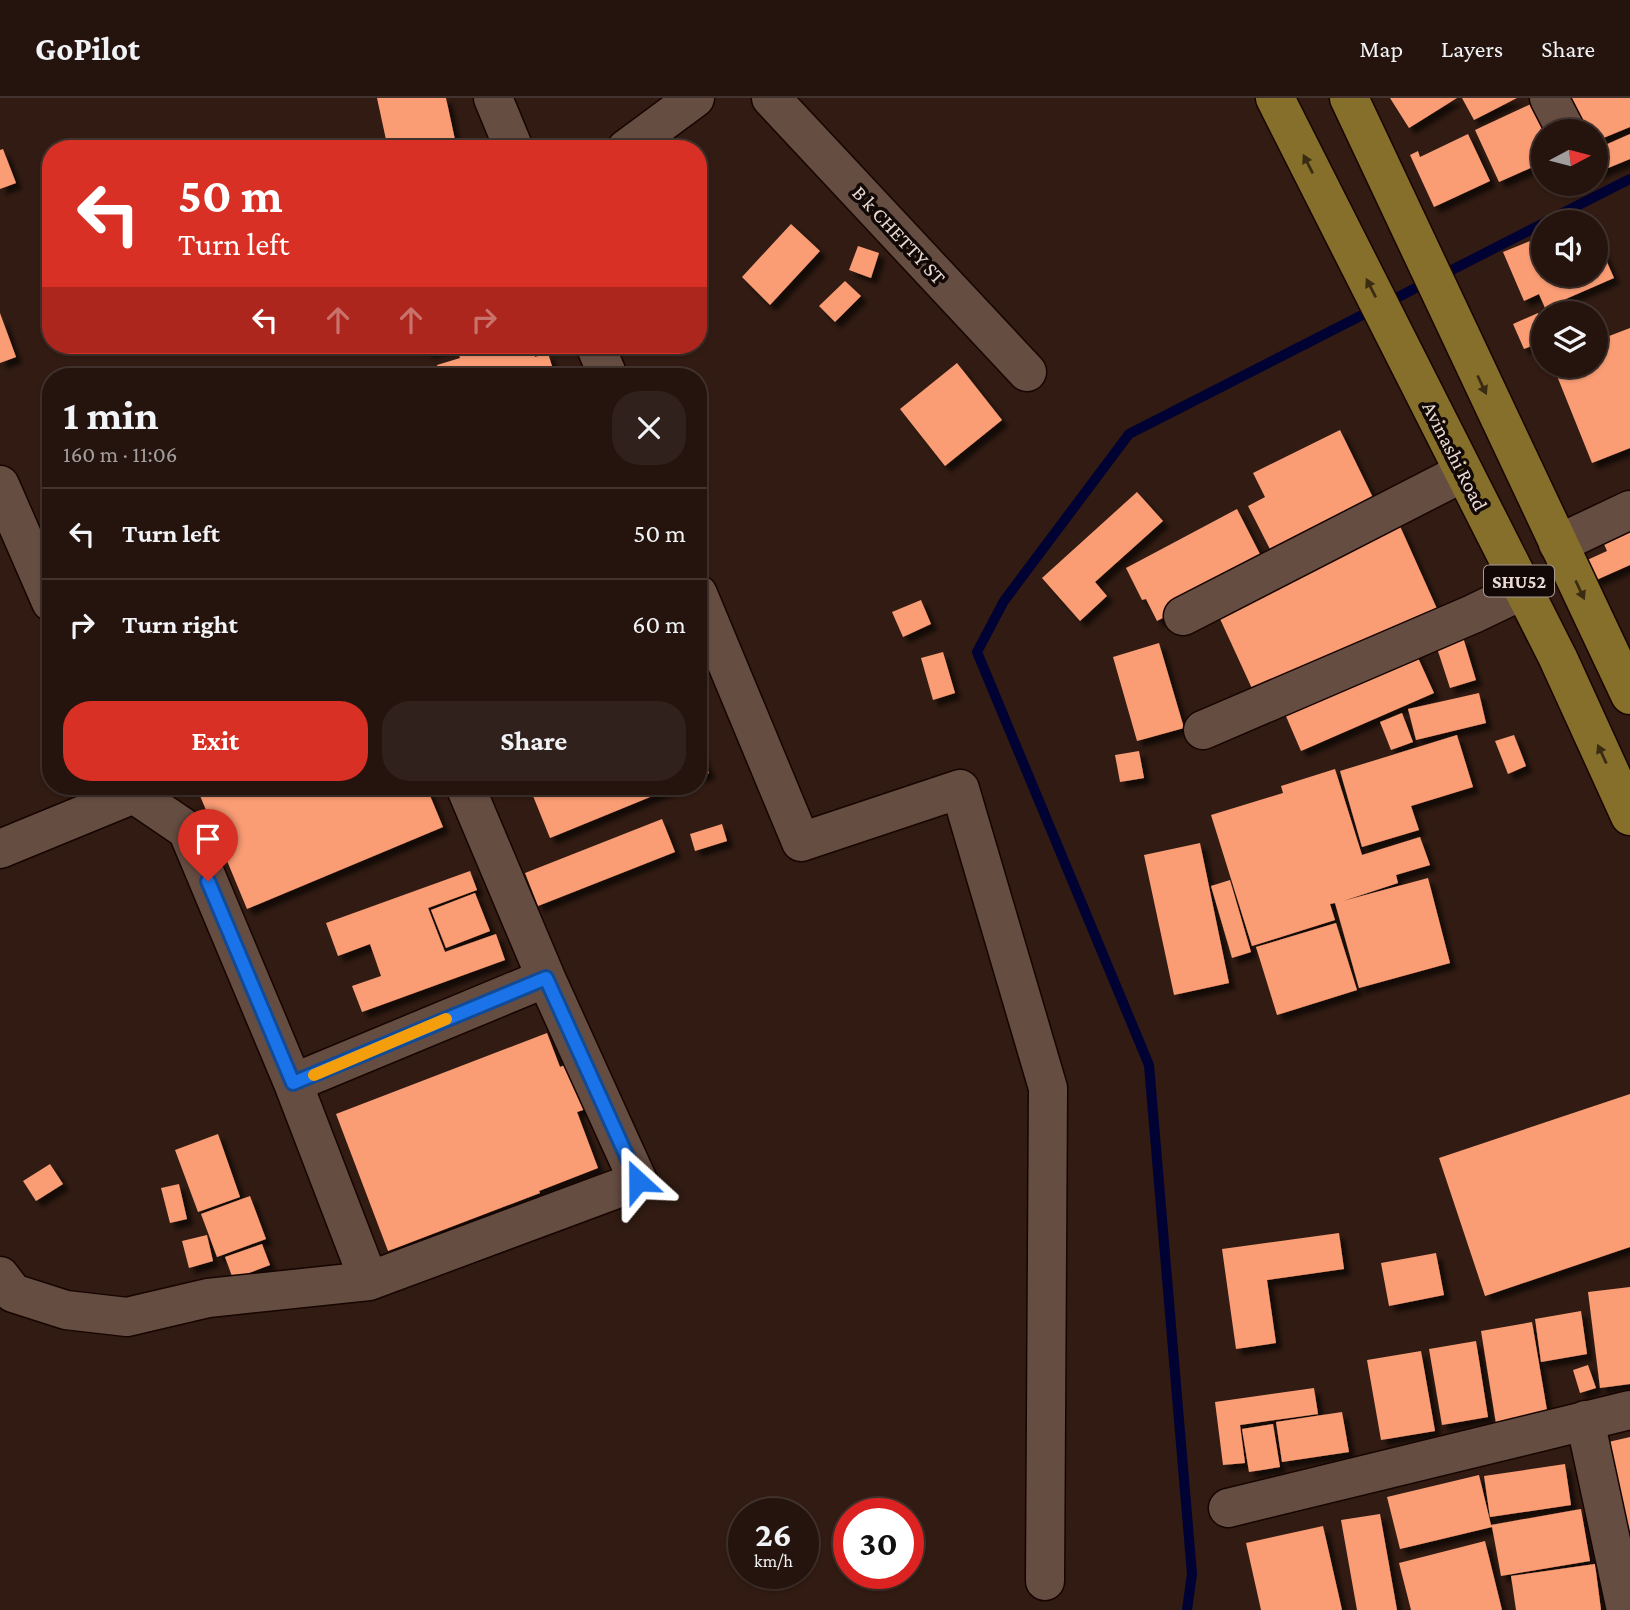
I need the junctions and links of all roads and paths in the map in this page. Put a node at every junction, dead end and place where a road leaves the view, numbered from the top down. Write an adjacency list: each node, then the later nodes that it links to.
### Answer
1 (493, 98): 8 (street)
2 (695, 98): 9 (street)
3 (771, 98): 10 (street, B k CHETTY ST)
4 (1275, 98): 11 (main road, Avinashi Road / SHU52, one-way to 4)
5 (1349, 98): 14 (main road, SHU52, one-way to 14)
6 (1549, 98): 7 (street)
7 (1560, 119)
8 (510, 140)
9 (638, 140)
10 (1027, 372)
11 (1462, 472): 16 (main road, Avinashi Road / SHU52); 18 (street)
12 (0, 485): 15 (street)
13 (1630, 510): 14 (street)
14 (1558, 544): 19 (main road, SHU52, one-way to 19)
15 (42, 581)
16 (1524, 590): 20 (street); 24 (main road, Avinashi Road / SHU52, one-way to 16)
17 (707, 616): 33 (street)
18 (1183, 616)
19 (1630, 695)
20 (1203, 730)
21 (121, 795): 25 (street)
22 (139, 795): 27 (street)
23 (469, 795): 26 (street)
24 (1630, 816)
25 (0, 849)
26 (546, 978): 27 (street); 29 (street)
27 (293, 1083): 29 (street)
28 (0, 1276): 29 (street)
29 (369, 1281)
30 (1630, 1410): 31 (street)
31 (1586, 1420): 32 (street); 34 (street)
32 (1228, 1508)
33 (1045, 1581)
34 (1626, 1610)

